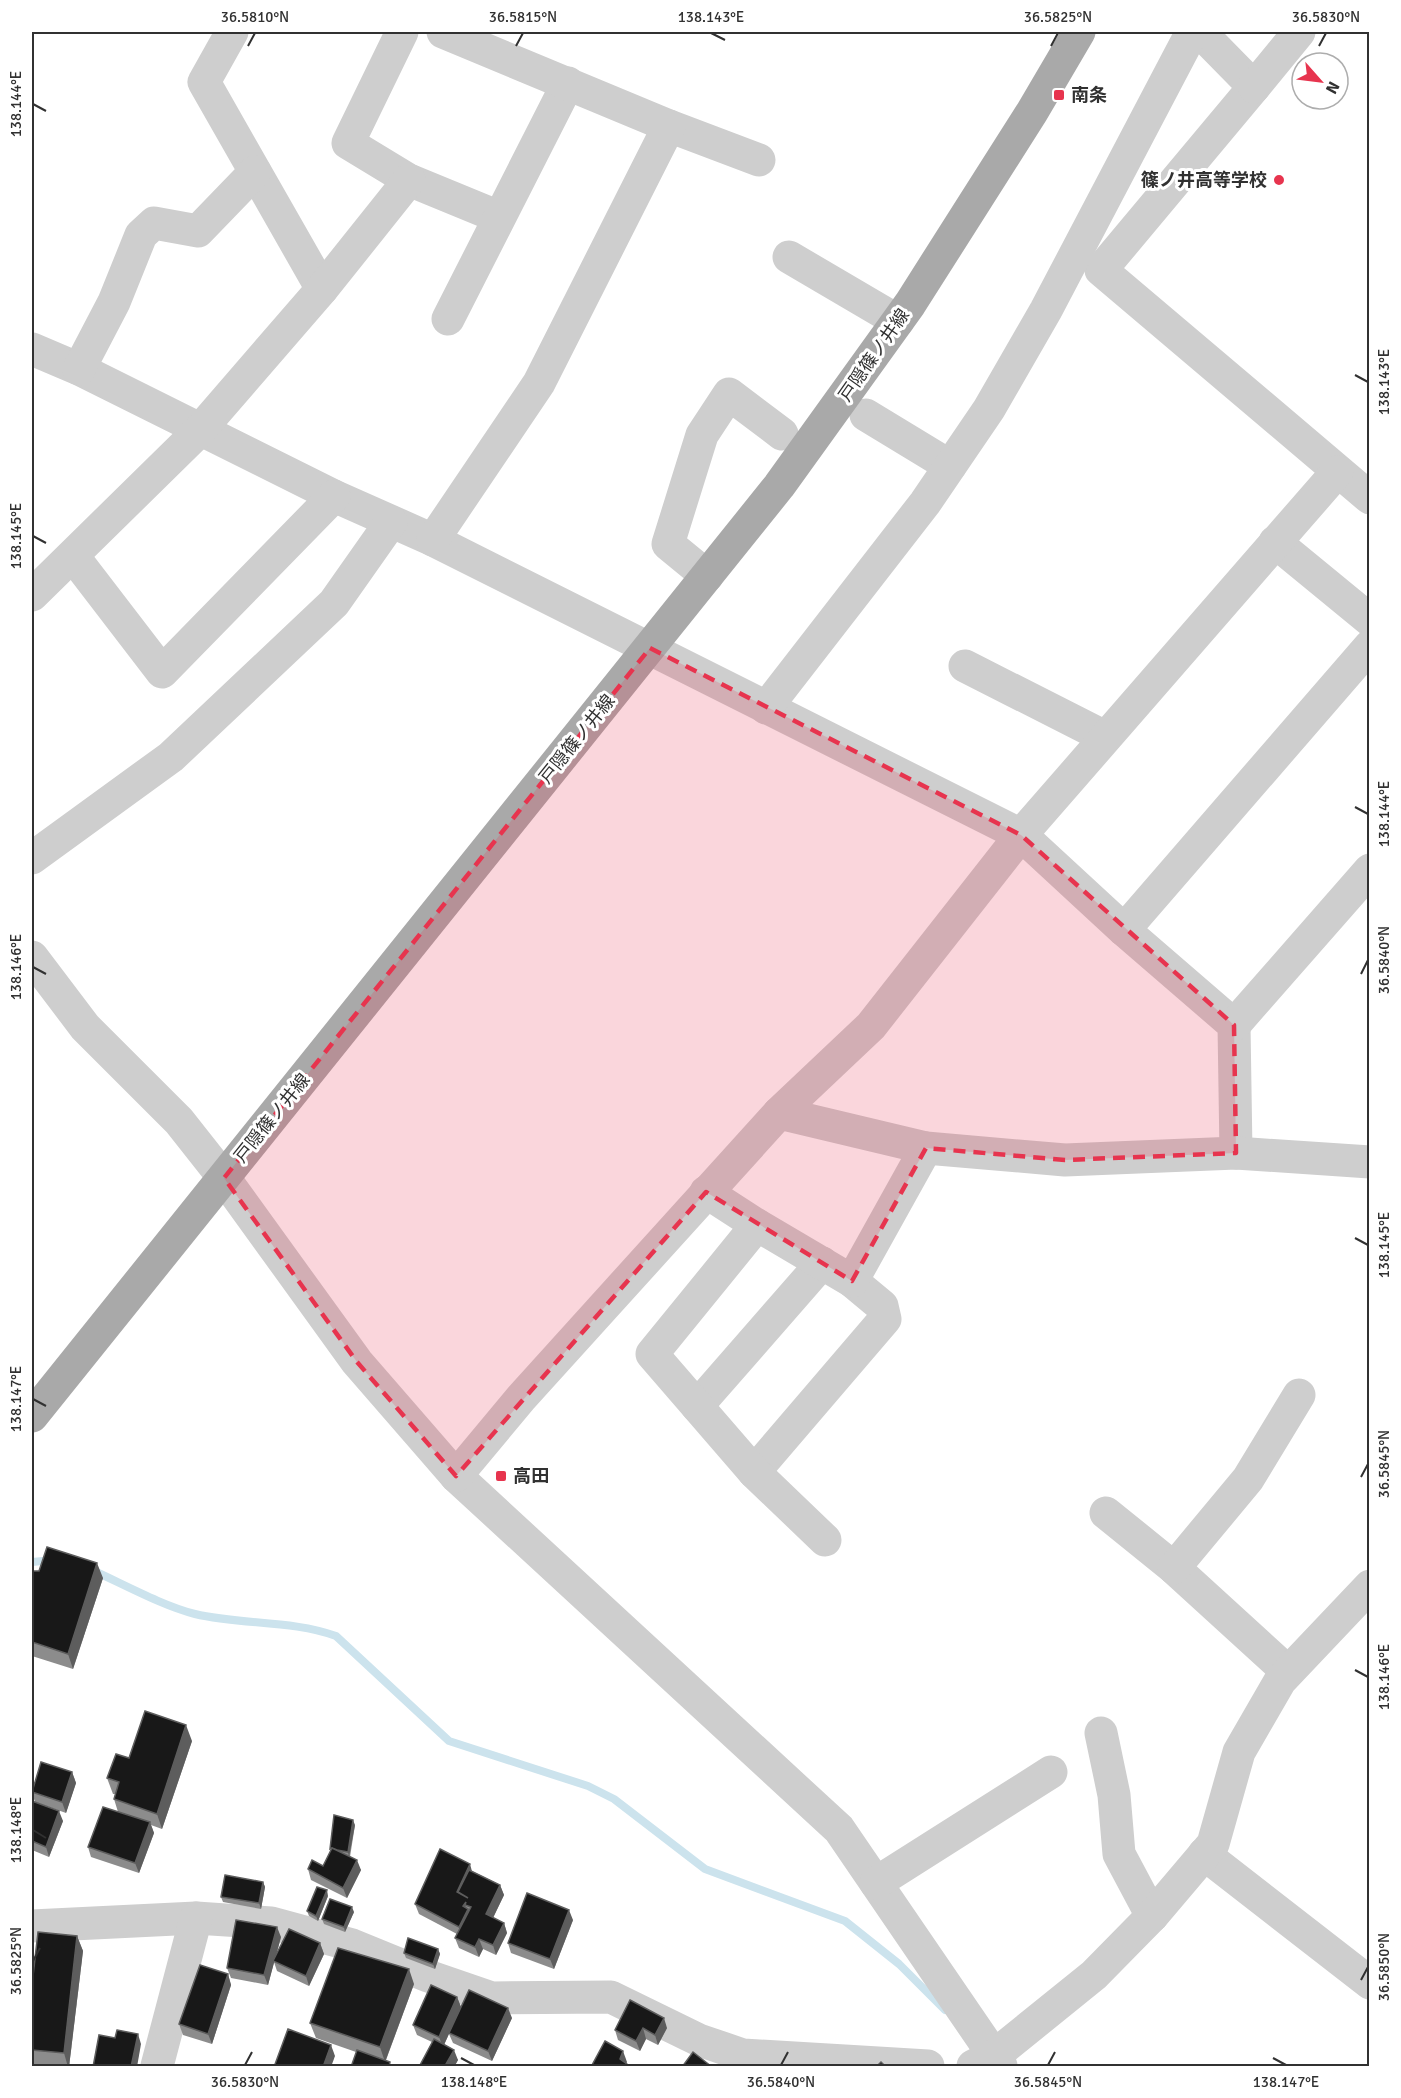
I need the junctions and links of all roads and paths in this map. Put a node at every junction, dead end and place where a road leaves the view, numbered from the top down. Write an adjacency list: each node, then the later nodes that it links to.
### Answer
1 (232, 32): 13 (street)
2 (402, 32): 14 (street)
3 (443, 32): 8 (street)
4 (1079, 32): 20 (main road, 戸隠篠ノ井線)
5 (1192, 32): 17 (street)
6 (1200, 32): 10 (street)
7 (1299, 32): 10 (street)
8 (510, 44): 9 (street)
9 (568, 83): 11 (street); 15 (street)
10 (1254, 87): 17 (street)
11 (669, 126): 12 (street); 31 (street)
12 (759, 160)
13 (255, 172): 18 (street); 22 (street)
14 (409, 180): 15 (street); 18 (street)
15 (500, 217): 19 (street)
16 (789, 257): 20 (street)
17 (1087, 263): 26 (street); 27 (street)
18 (322, 289): 24 (street)
19 (448, 319)
20 (898, 321): 34 (main road, 戸隠篠ノ井線)
21 (32, 349): 22 (street)
22 (79, 369): 24 (street)
23 (866, 415): 26 (street)
24 (200, 430): 28 (street); 33 (street)
25 (783, 434): 34 (street)
26 (950, 466): 40 (street)
27 (1338, 472): 29 (street); 32 (street)
28 (334, 496): 30 (street); 33 (street)
29 (1370, 498)
30 (391, 522): 31 (street); 43 (street)
31 (433, 540): 38 (street)
32 (1275, 542): 36 (street); 41 (street)
33 (73, 556): 35 (street)
34 (707, 576): 38 (main road, 戸隠篠ノ井線)
35 (32, 595)
36 (1370, 620)
37 (1370, 646): 45 (street)
38 (650, 648): 40 (street); 52 (main road, 戸隠篠ノ井線)
39 (964, 666): 41 (street)
40 (766, 708): 42 (street)
41 (1105, 737): 42 (street)
42 (1021, 834): 45 (street); 48 (street)
43 (32, 858)
44 (1370, 870): 47 (street)
45 (1124, 930): 47 (street)
46 (32, 957): 52 (street)
47 (1234, 1024): 50 (street)
48 (779, 1113): 49 (street); 53 (street)
49 (926, 1148): 50 (street); 56 (street)
50 (1236, 1153): 51 (street)
51 (1370, 1162)
52 (224, 1178): 59 (main road, 戸隠篠ノ井線); 61 (street)
53 (706, 1192): 54 (street); 61 (street)
54 (757, 1225): 55 (street); 58 (street)
55 (822, 1263): 56 (street); 58 (street)
56 (852, 1281): 60 (street)
57 (1299, 1395): 64 (street)
58 (698, 1406): 60 (street)
59 (32, 1416)
60 (754, 1472): 63 (street)
61 (456, 1476): 70 (street)
62 (1107, 1512): 64 (street)
63 (825, 1540)
64 (1174, 1568): 66 (street)
65 (1370, 1586): 66 (street)
66 (1288, 1672): 69 (street)
67 (1101, 1733): 71 (street)
68 (1051, 1772): 70 (street)
69 (1204, 1854): 71 (street); 74 (street)
70 (876, 1883): 76 (street)
71 (1152, 1916): 76 (street)
72 (196, 1918): 73 (street); 75 (street); 77 (street)
73 (32, 1926)
74 (1370, 1983)
75 (760, 2062): 78 (street)
76 (990, 2063)
77 (157, 2067)
78 (928, 2067)

